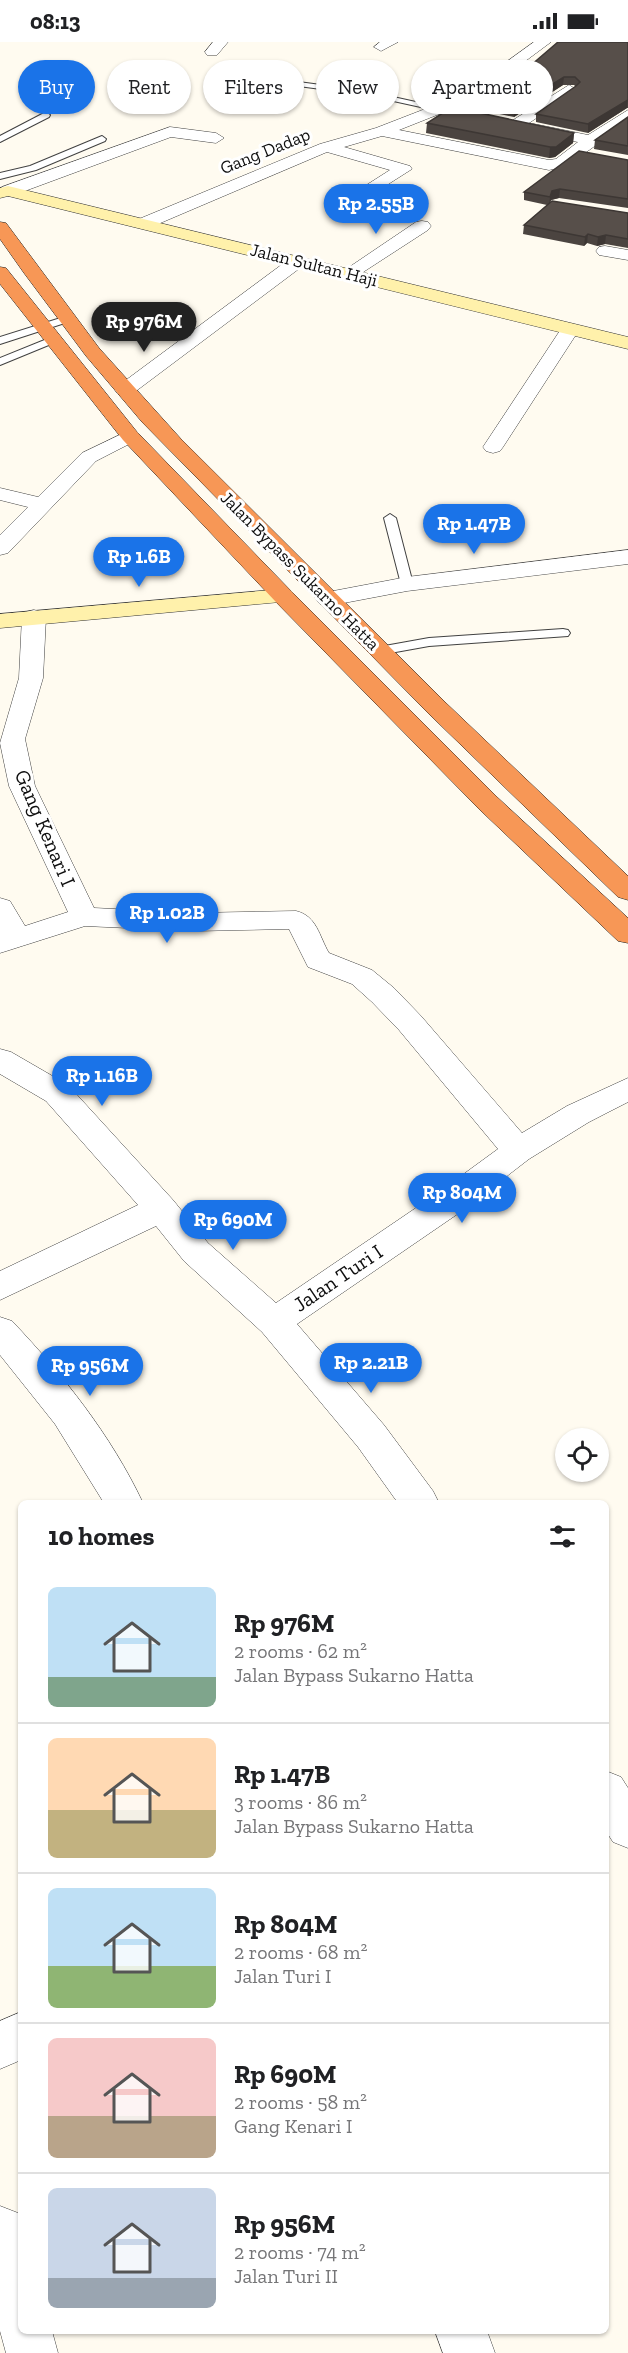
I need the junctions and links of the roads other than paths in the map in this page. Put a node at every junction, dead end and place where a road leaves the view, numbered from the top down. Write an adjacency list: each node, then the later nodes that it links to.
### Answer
1 (544, 42): 2 (street, Gang Dadap)
2 (518, 60)
3 (304, 85): 5 (lane)
4 (569, 90): 16 (street)
5 (411, 102)
6 (424, 114): 11 (street, Gang Dadap)
7 (467, 114): 9 (street)
8 (46, 115): 13 (lane)
9 (472, 115)
10 (628, 115): 16 (street)
11 (382, 131): 15 (street, Gang Dadap); 16 (street)
12 (216, 138): 19 (street)
13 (0, 139)
14 (102, 139): 19 (lane)
15 (326, 147): 18 (street); 21 (street, Gang Dadap)
16 (594, 148)
17 (421, 160): 18 (street)
18 (404, 169): 20 (street)
19 (3, 187): 21 (street, Jalan Sultan Haji)
20 (362, 193)
21 (145, 223): 26 (street, Jalan Sultan Haji)
22 (422, 226): 28 (street)
23 (0, 227): 29 (highway, Jalan Bypass Sukarno Hatta)
24 (605, 251): 25 (street)
25 (628, 255)
26 (298, 261): 28 (street, Jalan Sultan Haji); 35 (street)
27 (0, 272): 31 (highway, Jalan Bypass Sukarno Hatta)
28 (348, 274): 30 (street, Jalan Sultan Haji)
29 (67, 319): 31 (lane); 35 (highway, Jalan Bypass Sukarno Hatta)
30 (570, 330): 33 (street, Jalan Sultan Haji); 37 (street)
31 (46, 333): 32 (lane); 34 (lane); 36 (highway, Jalan Bypass Sukarno Hatta)
32 (0, 341)
33 (628, 343)
34 (0, 362)
35 (125, 390): 45 (highway, Jalan Bypass Sukarno Hatta)
36 (130, 436): 39 (street); 44 (highway, Jalan Bypass Sukarno Hatta)
37 (493, 447)
38 (0, 494): 39 (street)
39 (41, 504): 41 (street)
40 (390, 518): 43 (lane)
41 (0, 548)
42 (628, 557): 43 (street)
43 (407, 584): 45 (street)
44 (283, 596): 46 (street); 53 (highway, Jalan Bypass Sukarno Hatta)
45 (328, 599): 49 (highway, Jalan Bypass Sukarno Hatta)
46 (34, 617): 47 (street); 52 (street, Gang Kenari I)
47 (0, 621)
48 (562, 633): 49 (lane)
49 (380, 651): 50 (highway, Jalan Bypass Sukarno Hatta)
50 (628, 891)
51 (0, 906): 54 (street)
52 (84, 917): 54 (street); 57 (street)
53 (628, 934)
54 (8, 940)
55 (0, 1060): 58 (street)
56 (628, 1089): 57 (street, Jalan Turi I)
57 (518, 1151): 60 (street, Jalan Turi I)
58 (161, 1209): 59 (street); 60 (street)
59 (0, 1286)
60 (274, 1322): 63 (street, Jalan Turi I)
61 (0, 1331): 62 (street)
62 (122, 1500)
63 (418, 1500)
64 (609, 1797): 65 (street)
65 (628, 1827)
66 (18, 2037): 67 (street)
67 (0, 2046)
68 (0, 2231): 69 (street)
69 (18, 2300)
70 (27, 2334): 72 (street)
71 (462, 2334): 73 (street)
72 (32, 2353)
73 (469, 2353)

